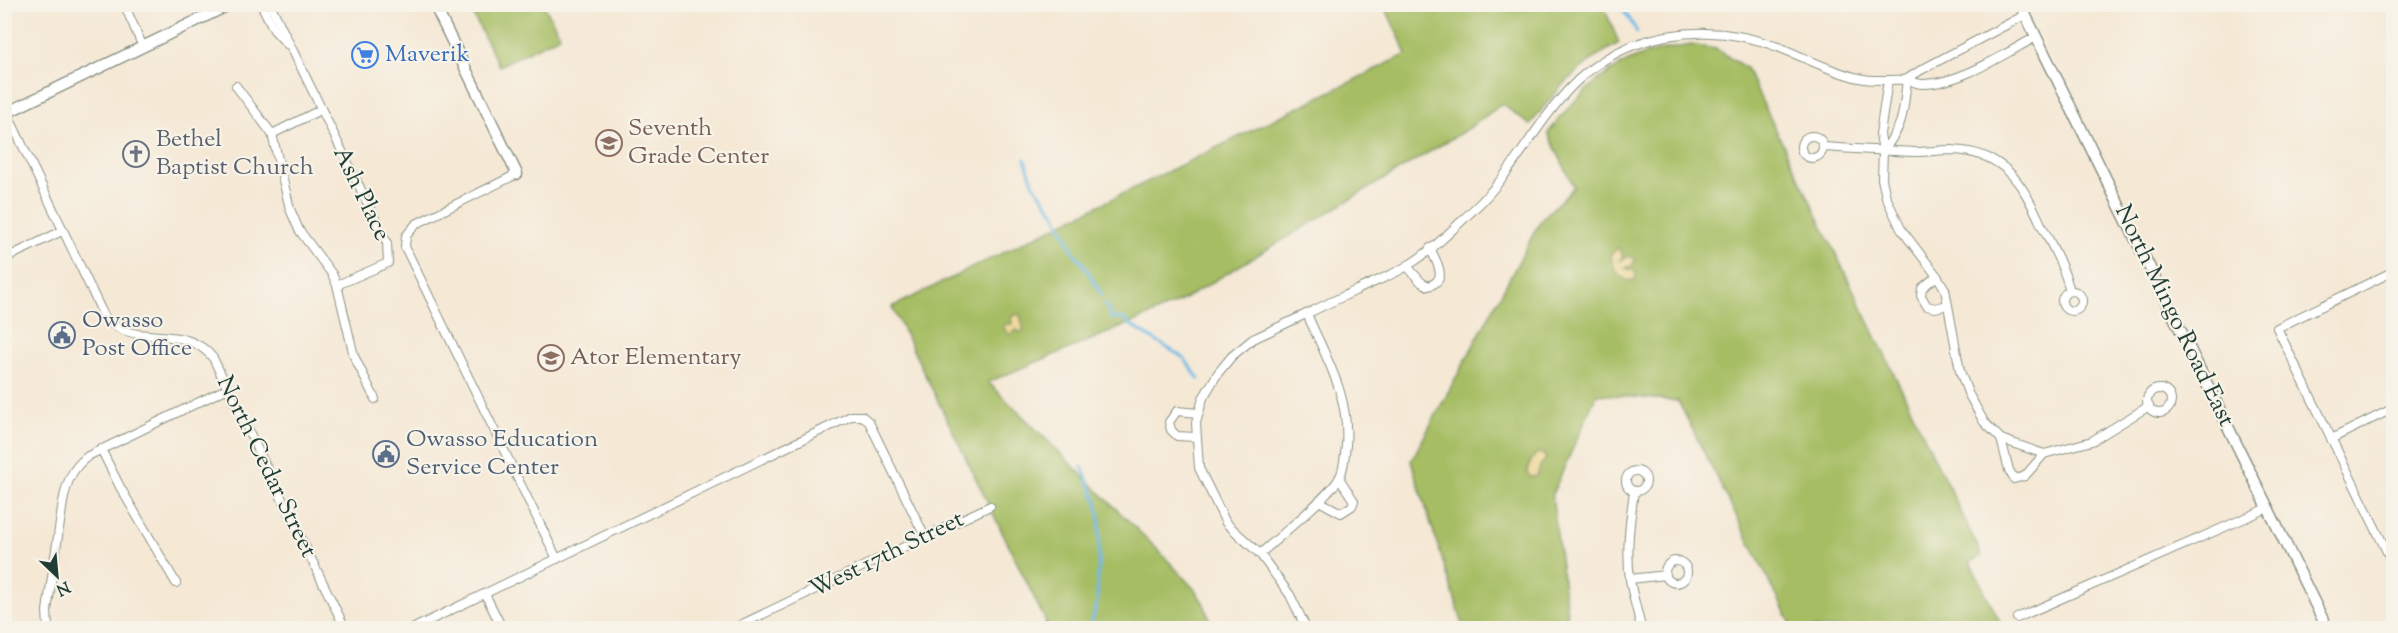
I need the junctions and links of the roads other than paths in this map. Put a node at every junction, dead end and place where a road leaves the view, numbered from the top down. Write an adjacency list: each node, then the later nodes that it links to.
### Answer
1 (124, 4): 9 (street)
2 (231, 4): 9 (street)
3 (261, 4): 10 (street, Ash Place)
4 (270, 4): 10 (street, Ash Place)
5 (434, 4): 19 (street)
6 (2020, 4): 7 (street, North Mingo Road East)
7 (2025, 15): 8 (street, North Mingo Road East); 11 (street)
8 (2036, 38): 11 (street); 44 (street, North Mingo Road East)
9 (143, 47): 15 (street)
10 (292, 50): 14 (street, Ash Place)
11 (1907, 80): 12 (street); 18 (street)
12 (1888, 81): 18 (street); 21 (street)
13 (236, 86): 16 (street)
14 (320, 110): 16 (street); 26 (street, Ash Place)
15 (6, 114): 20 (street, North Cedar Street)
16 (272, 134): 26 (street)
17 (1823, 147): 18 (street)
18 (1883, 151): 25 (street); 27 (street)
19 (517, 174): 48 (street)
20 (62, 231): 22 (street); 30 (street, North Cedar Street)
21 (1430, 248): 23 (street); 23 (street)
22 (4, 259)
23 (1407, 266): 29 (street)
24 (2394, 271): 37 (street)
25 (1937, 276): 28 (street); 28 (street)
26 (337, 285): 31 (street)
27 (2070, 291)
28 (1948, 305): 36 (street)
29 (1307, 314): 34 (street); 40 (street)
30 (228, 388): 38 (street); 57 (street, North Cedar Street)
31 (375, 399)
32 (2149, 406): 39 (street)
33 (2394, 408): 37 (street)
34 (1198, 413): 35 (street); 35 (street)
35 (1196, 437): 47 (street)
36 (2001, 439): 39 (street); 39 (street)
37 (2331, 439): 46 (street)
38 (101, 449): 52 (street); 56 (street)
39 (2044, 454)
40 (1339, 478): 42 (street); 42 (street)
41 (1634, 490): 51 (street)
42 (1319, 501): 47 (street)
43 (990, 506): 45 (street, West 17th Street)
44 (2268, 508): 54 (street); 64 (street, North Mingo Road East)
45 (925, 537): 48 (street); 60 (street, West 17th Street)
46 (2390, 547): 49 (street)
47 (1260, 554): 62 (street)
48 (557, 559): 53 (street)
49 (2394, 566)
50 (1666, 575): 51 (street)
51 (1630, 579): 63 (street)
52 (177, 583)
53 (485, 594): 58 (street); 59 (street)
54 (2017, 618)
55 (1047, 623): 61 (street)
56 (48, 628)
57 (345, 628)
58 (414, 628)
59 (502, 628)
60 (734, 628)
61 (1036, 628)
62 (1306, 628)
63 (1641, 628)
64 (2327, 628)

